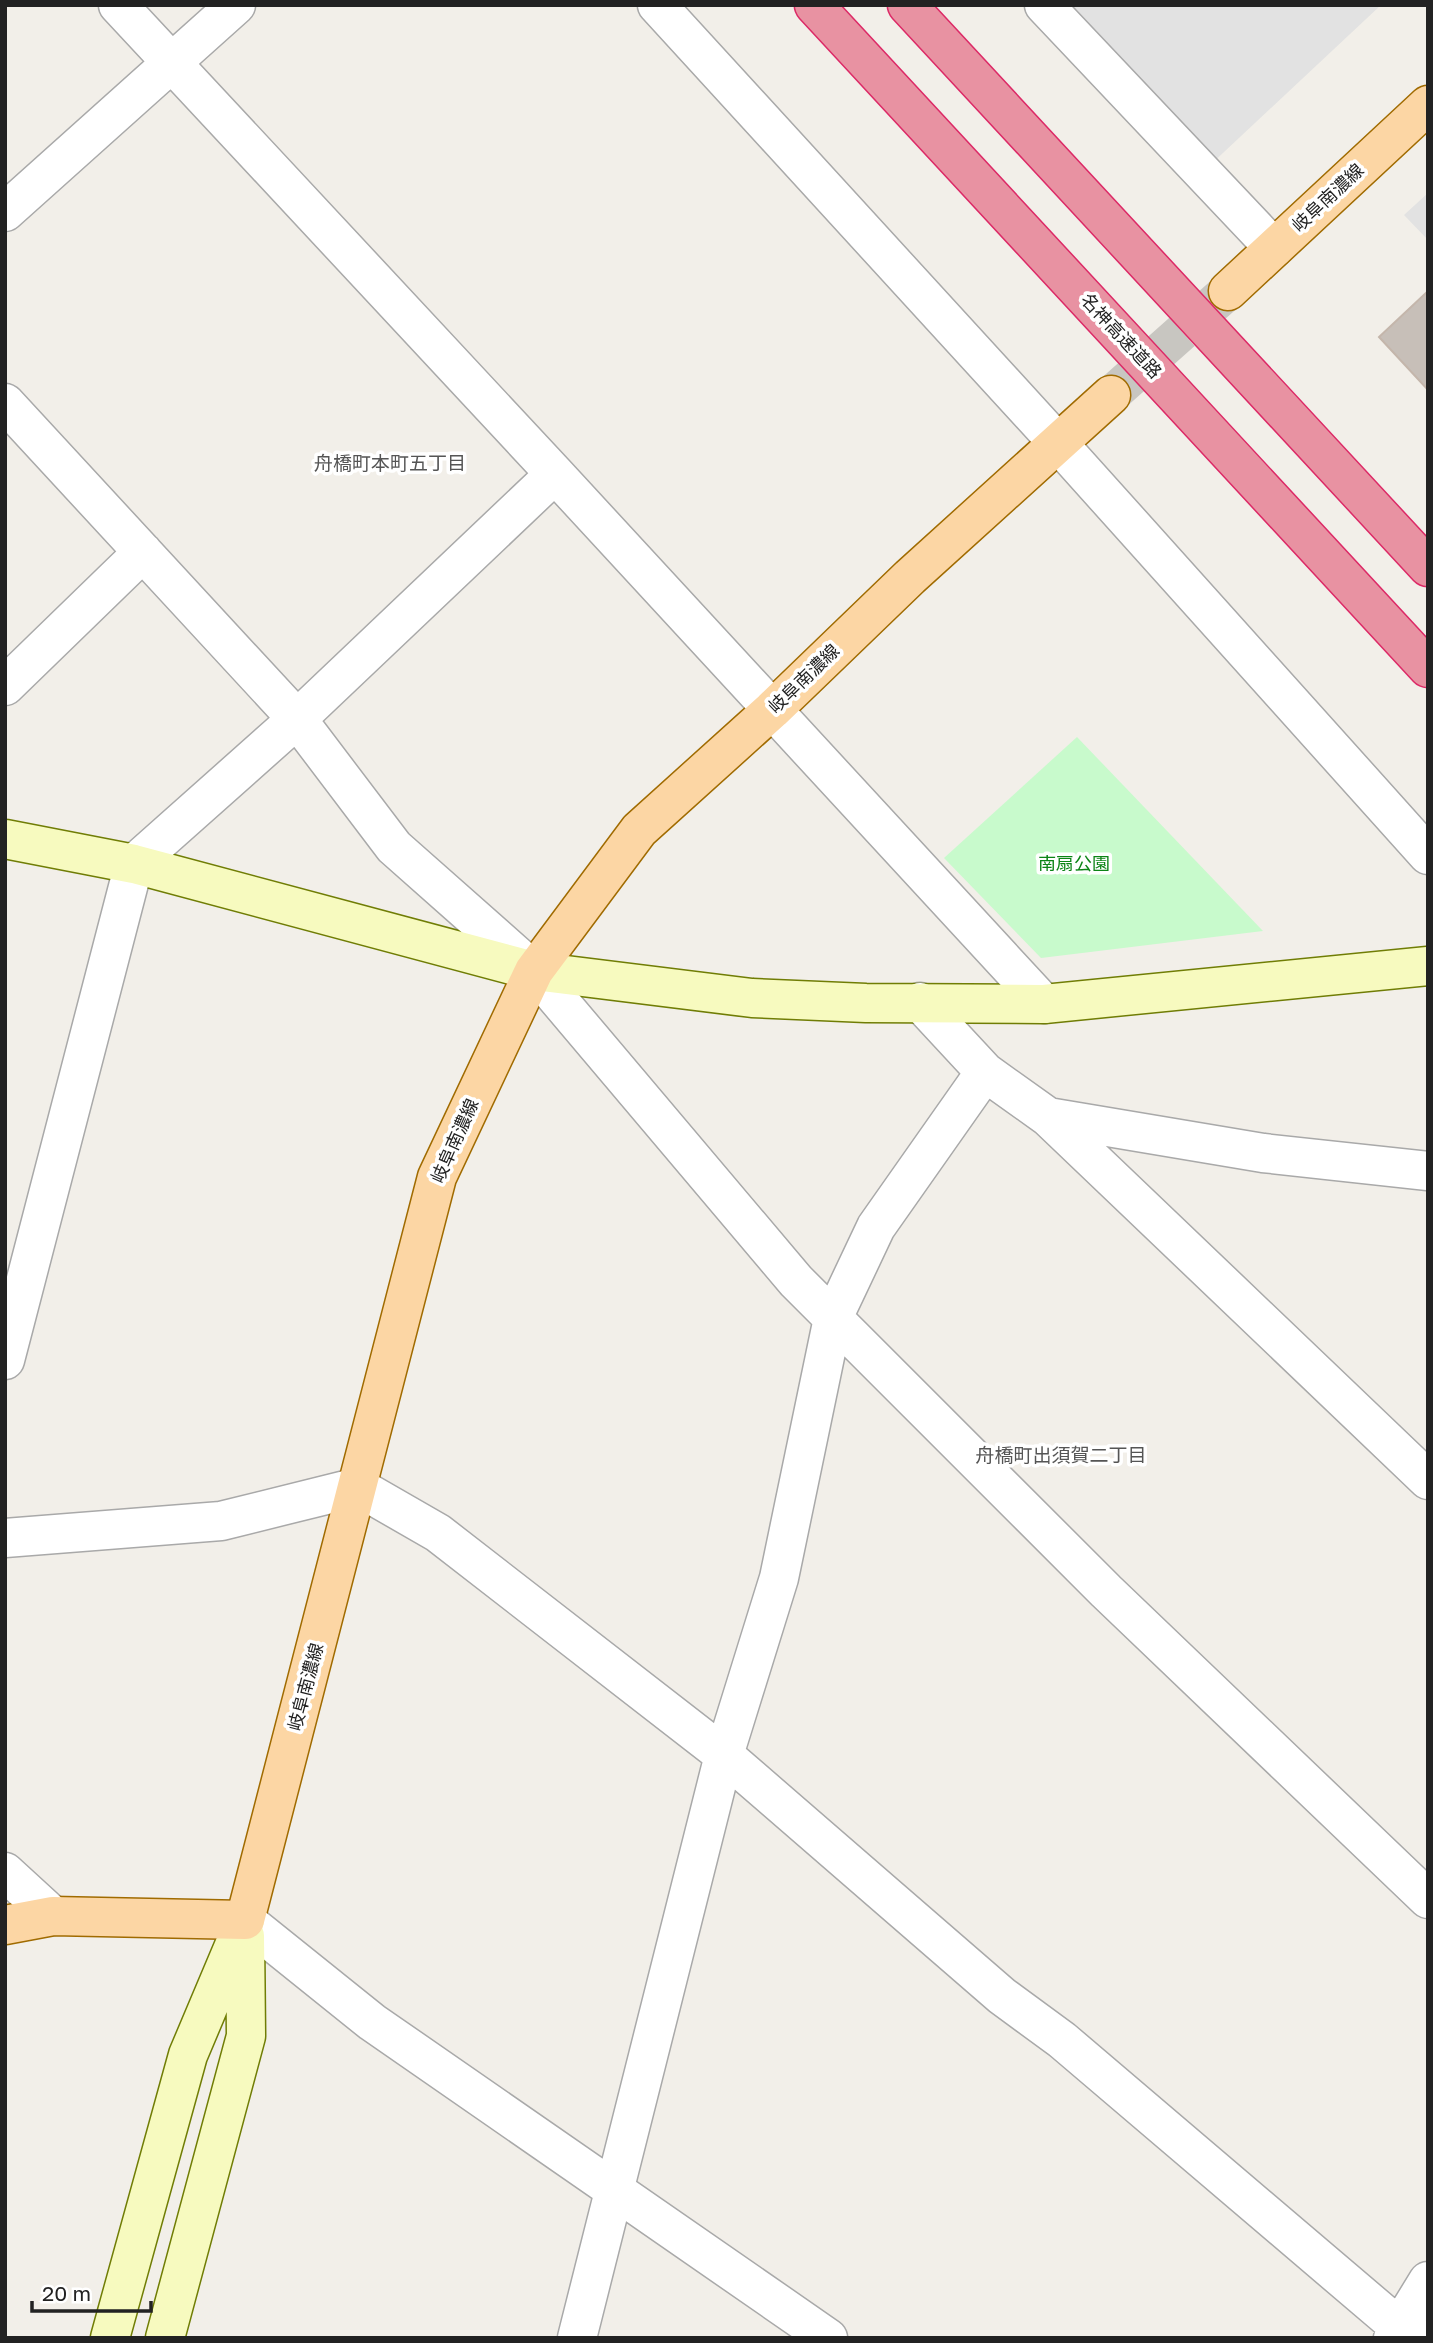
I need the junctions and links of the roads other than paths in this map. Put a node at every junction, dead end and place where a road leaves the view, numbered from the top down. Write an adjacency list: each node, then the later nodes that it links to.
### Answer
1 (118, 5): 7 (street)
2 (236, 5): 7 (street)
3 (657, 5): 14 (street)
4 (814, 5): 18 (highway, 名神高速道路)
5 (907, 5): 17 (highway)
6 (1044, 5): 10 (street)
7 (171, 65): 9 (street); 15 (street)
8 (1428, 106): 10 (main road, 岐阜南濃線)
9 (5, 212)
10 (1274, 248): 11 (main road, 岐阜南濃線)
11 (1227, 291)
12 (1111, 395): 14 (main road, 岐阜南濃線)
13 (5, 403): 16 (street)
14 (1057, 442): 20 (main road, 岐阜南濃線); 23 (street)
15 (555, 474): 20 (street); 21 (street)
16 (143, 552): 19 (street); 21 (street)
17 (1428, 568)
18 (1428, 668)
19 (5, 686)
20 (772, 710): 26 (main road, 岐阜南濃線); 28 (street)
21 (297, 719): 24 (street); 26 (street)
22 (5, 839): 24 (street)
23 (1428, 855)
24 (134, 864): 26 (street); 33 (street)
25 (1428, 966): 28 (street)
26 (534, 971): 27 (street); 32 (street); 35 (main road, 岐阜南濃線)
27 (920, 1002): 28 (street); 29 (street)
28 (1044, 1004)
29 (985, 1072): 30 (street); 32 (street)
30 (1048, 1117): 31 (street); 34 (street)
31 (1428, 1171)
32 (833, 1318): 37 (street); 39 (street)
33 (5, 1360)
34 (1428, 1480)
35 (358, 1487): 36 (street); 37 (street); 41 (main road, 岐阜南濃線)
36 (5, 1538)
37 (724, 1755): 43 (street); 45 (street)
38 (5, 1872): 40 (street)
39 (1428, 1899)
40 (53, 1916): 41 (main road); 42 (main road)
41 (245, 1920): 43 (street); 46 (street); 47 (street)
42 (5, 1925)
43 (614, 2189): 48 (street); 49 (street)
44 (1428, 2281): 45 (street)
45 (1406, 2334)
46 (110, 2338)
47 (165, 2338)
48 (577, 2338)
49 (828, 2338)

